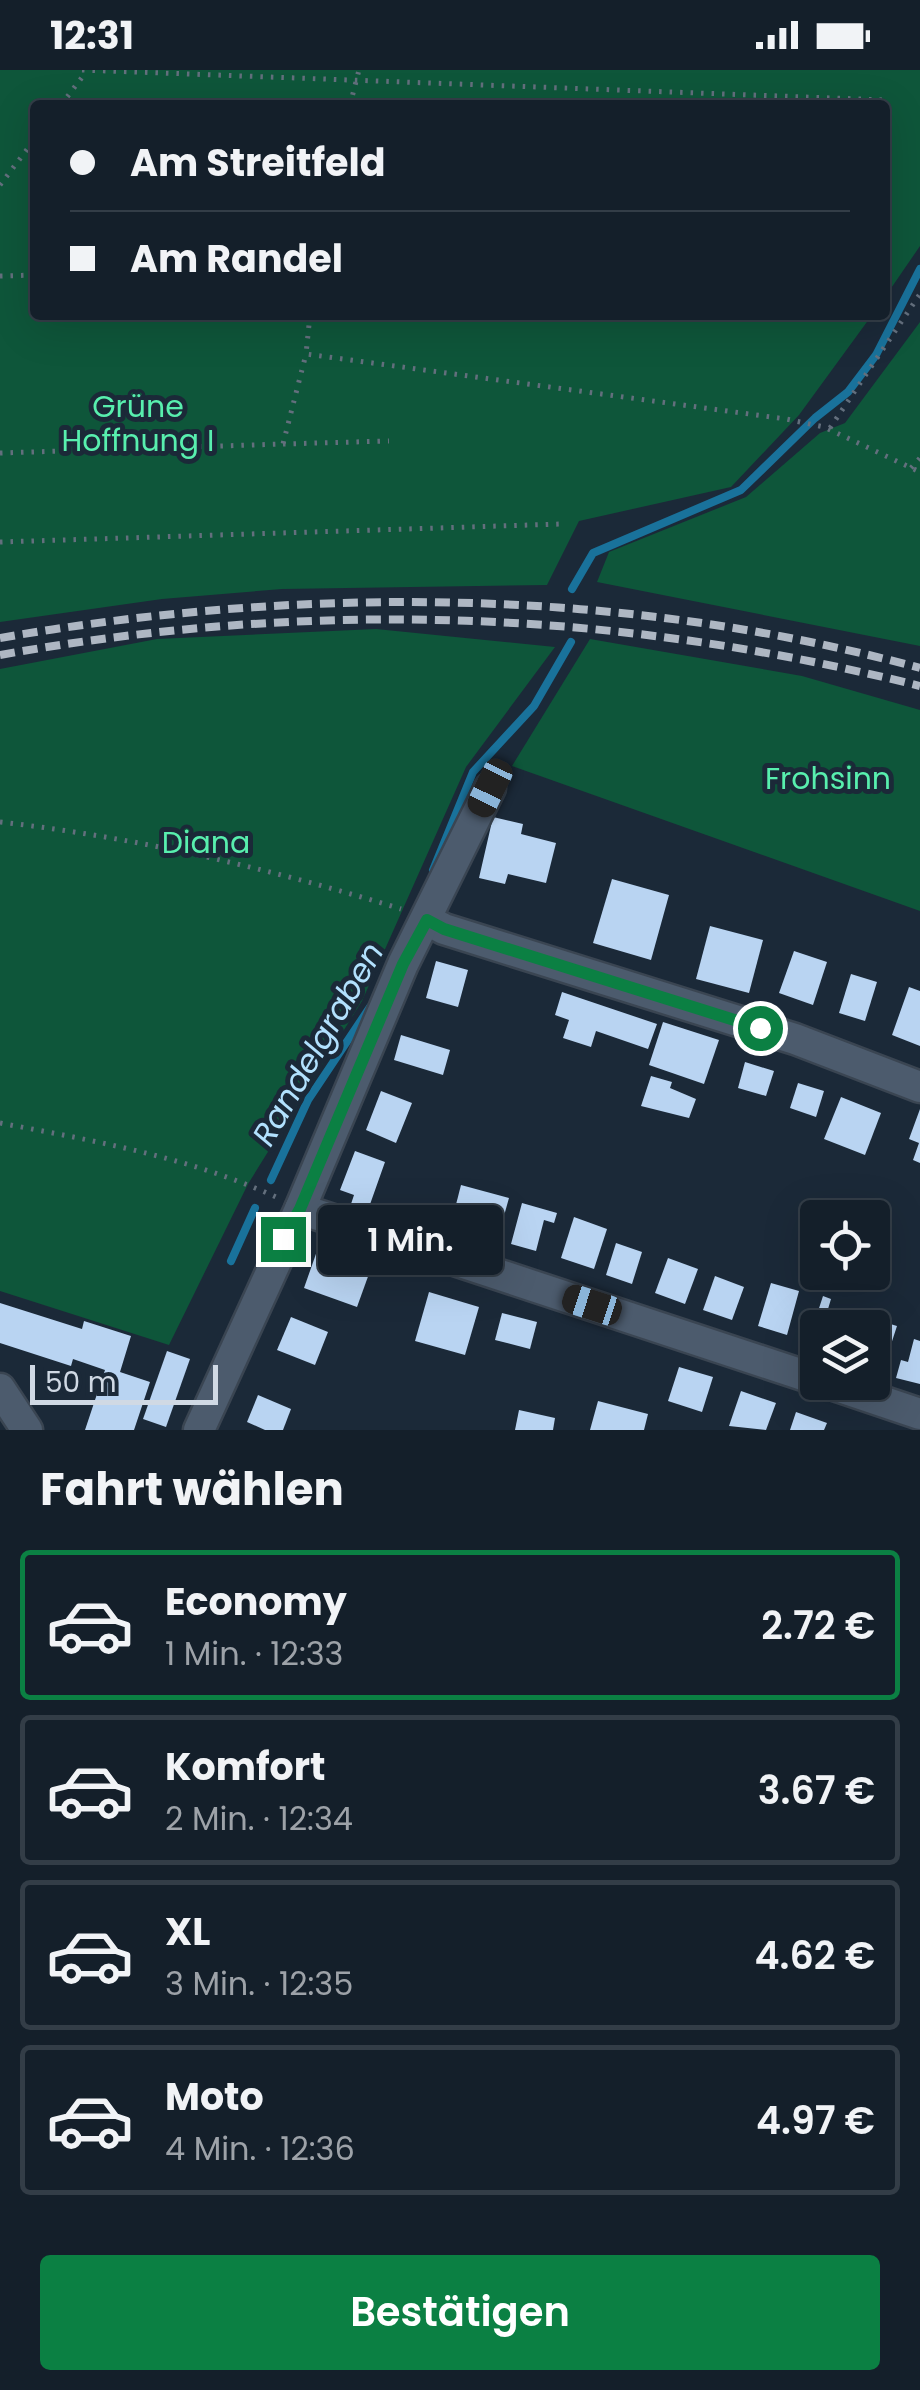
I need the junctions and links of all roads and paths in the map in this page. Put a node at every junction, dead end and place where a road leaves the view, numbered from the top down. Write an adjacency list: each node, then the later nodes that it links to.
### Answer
1 (360, 70): 3 (path)
2 (85, 71): 3 (path); 4 (path)
3 (354, 83): 5 (path); 6 (path)
4 (65, 100)
5 (351, 100)
6 (885, 100)
7 (30, 146): 8 (path)
8 (0, 185)
9 (30, 275): 10 (path)
10 (0, 276)
11 (920, 294): 14 (path)
12 (309, 320): 13 (path)
13 (306, 354): 14 (path); 16 (path)
14 (827, 428): 19 (path)
15 (389, 442): 16 (path)
16 (283, 444): 17 (path)
17 (0, 453)
18 (920, 458): 19 (path)
19 (911, 468): 20 (path)
20 (920, 472)
21 (562, 524): 22 (path)
22 (0, 542)
23 (490, 788): 26 (street)
24 (0, 822): 25 (path)
25 (386, 904)
26 (427, 920): 27 (street); 29 (street)
27 (920, 1087)
28 (0, 1123): 29 (path)
29 (300, 1209): 30 (street); 35 (street)
30 (800, 1374)
31 (0, 1389): 34 (street)
32 (878, 1400): 33 (street)
33 (920, 1414)
34 (27, 1430)
35 (199, 1430)

